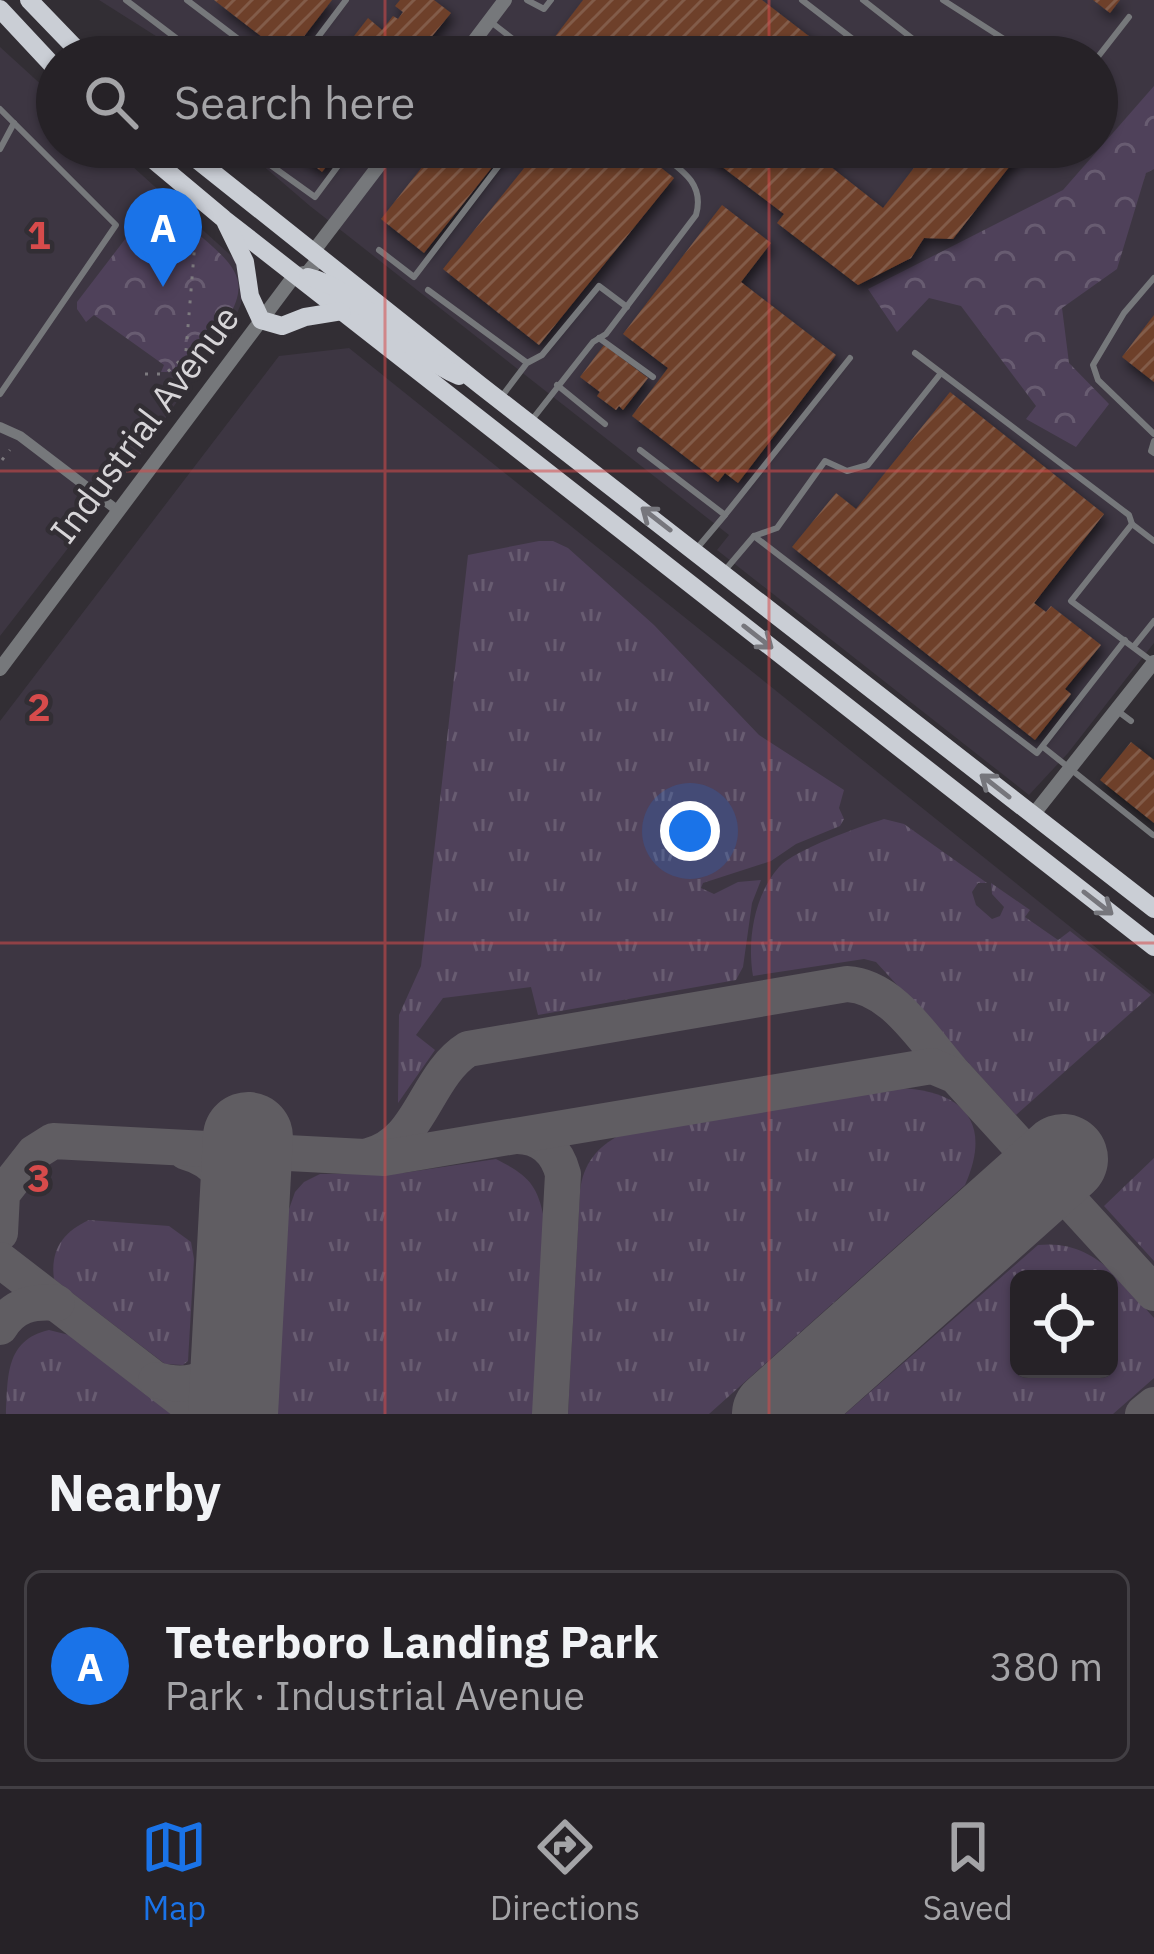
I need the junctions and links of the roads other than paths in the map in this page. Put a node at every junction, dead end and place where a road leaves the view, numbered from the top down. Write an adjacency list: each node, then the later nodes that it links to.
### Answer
1 (29, 0): 14 (highway)
2 (126, 0): 15 (lane)
3 (187, 0): 16 (lane)
4 (346, 0): 17 (lane)
5 (505, 0): 13 (street)
6 (527, 0): 7 (lane)
7 (551, 0)
8 (802, 0): 20 (lane)
9 (863, 0): 21 (lane)
10 (943, 0): 22 (lane)
11 (4, 17): 24 (highway)
12 (1130, 17): 23 (lane)
13 (489, 21): 18 (street); 19 (lane)
14 (64, 36)
15 (173, 36)
16 (232, 36)
17 (319, 36)
18 (478, 36)
19 (509, 36)
20 (849, 36)
21 (909, 36)
22 (999, 36)
23 (1115, 36)
24 (36, 49)
25 (0, 109): 26 (lane)
26 (14, 123): 27 (lane); 28 (lane)
27 (36, 145)
28 (0, 149)
29 (59, 168): 57 (lane)
30 (163, 168): 39 (highway)
31 (207, 168): 38 (highway)
32 (218, 168): 38 (lane)
33 (275, 168): 34 (lane)
34 (336, 168)
35 (371, 168): 42 (street, Industrial Avenue)
36 (497, 168): 41 (lane)
37 (678, 168): 46 (lane)
38 (214, 174): 40 (highway)
39 (224, 219): 43 (highway); 48 (highway)
40 (274, 222): 42 (highway); 43 (highway)
41 (379, 250)
42 (314, 252): 43 (street, Industrial Avenue); 55 (highway)
43 (296, 275): 47 (highway); 48 (street, Industrial Avenue); 55 (highway)
44 (1154, 278): 62 (lane)
45 (428, 290): 52 (lane)
46 (627, 307): 49 (lane); 52 (lane)
47 (342, 311): 48 (highway); 84 (highway, one-way to 84)
48 (261, 320): 65 (street, Industrial Avenue)
49 (599, 338): 54 (lane); 56 (lane)
50 (915, 352): 53 (lane)
51 (850, 358): 66 (lane)
52 (527, 363): 58 (lane)
53 (940, 373): 67 (lane); 68 (lane)
54 (653, 377)
55 (480, 385): 58 (highway)
56 (557, 386): 59 (lane); 60 (lane)
57 (0, 394)
58 (500, 399): 59 (highway)
59 (531, 421): 70 (highway, one-way to 59)
60 (605, 424)
61 (0, 427): 65 (street)
62 (1154, 437): 64 (lane)
63 (640, 449): 66 (lane)
64 (1154, 453)
65 (117, 509): 75 (street, Industrial Avenue)
66 (725, 515): 70 (lane)
67 (1132, 524): 69 (lane); 73 (lane)
68 (754, 536): 71 (lane); 79 (lane)
69 (1154, 541)
70 (696, 550): 71 (highway)
71 (724, 572): 81 (highway, one-way to 71)
72 (1154, 621): 74 (lane)
73 (1125, 640): 74 (lane); 79 (lane)
74 (1133, 647): 76 (lane)
75 (0, 669)
76 (1152, 670): 77 (street)
77 (1116, 710): 78 (lane); 80 (street)
78 (1131, 721)
79 (1042, 746): 80 (lane)
80 (1070, 769): 81 (street); 82 (lane)
81 (1033, 815): 83 (highway)
82 (1153, 835)
83 (1154, 909)
84 (1154, 947)

